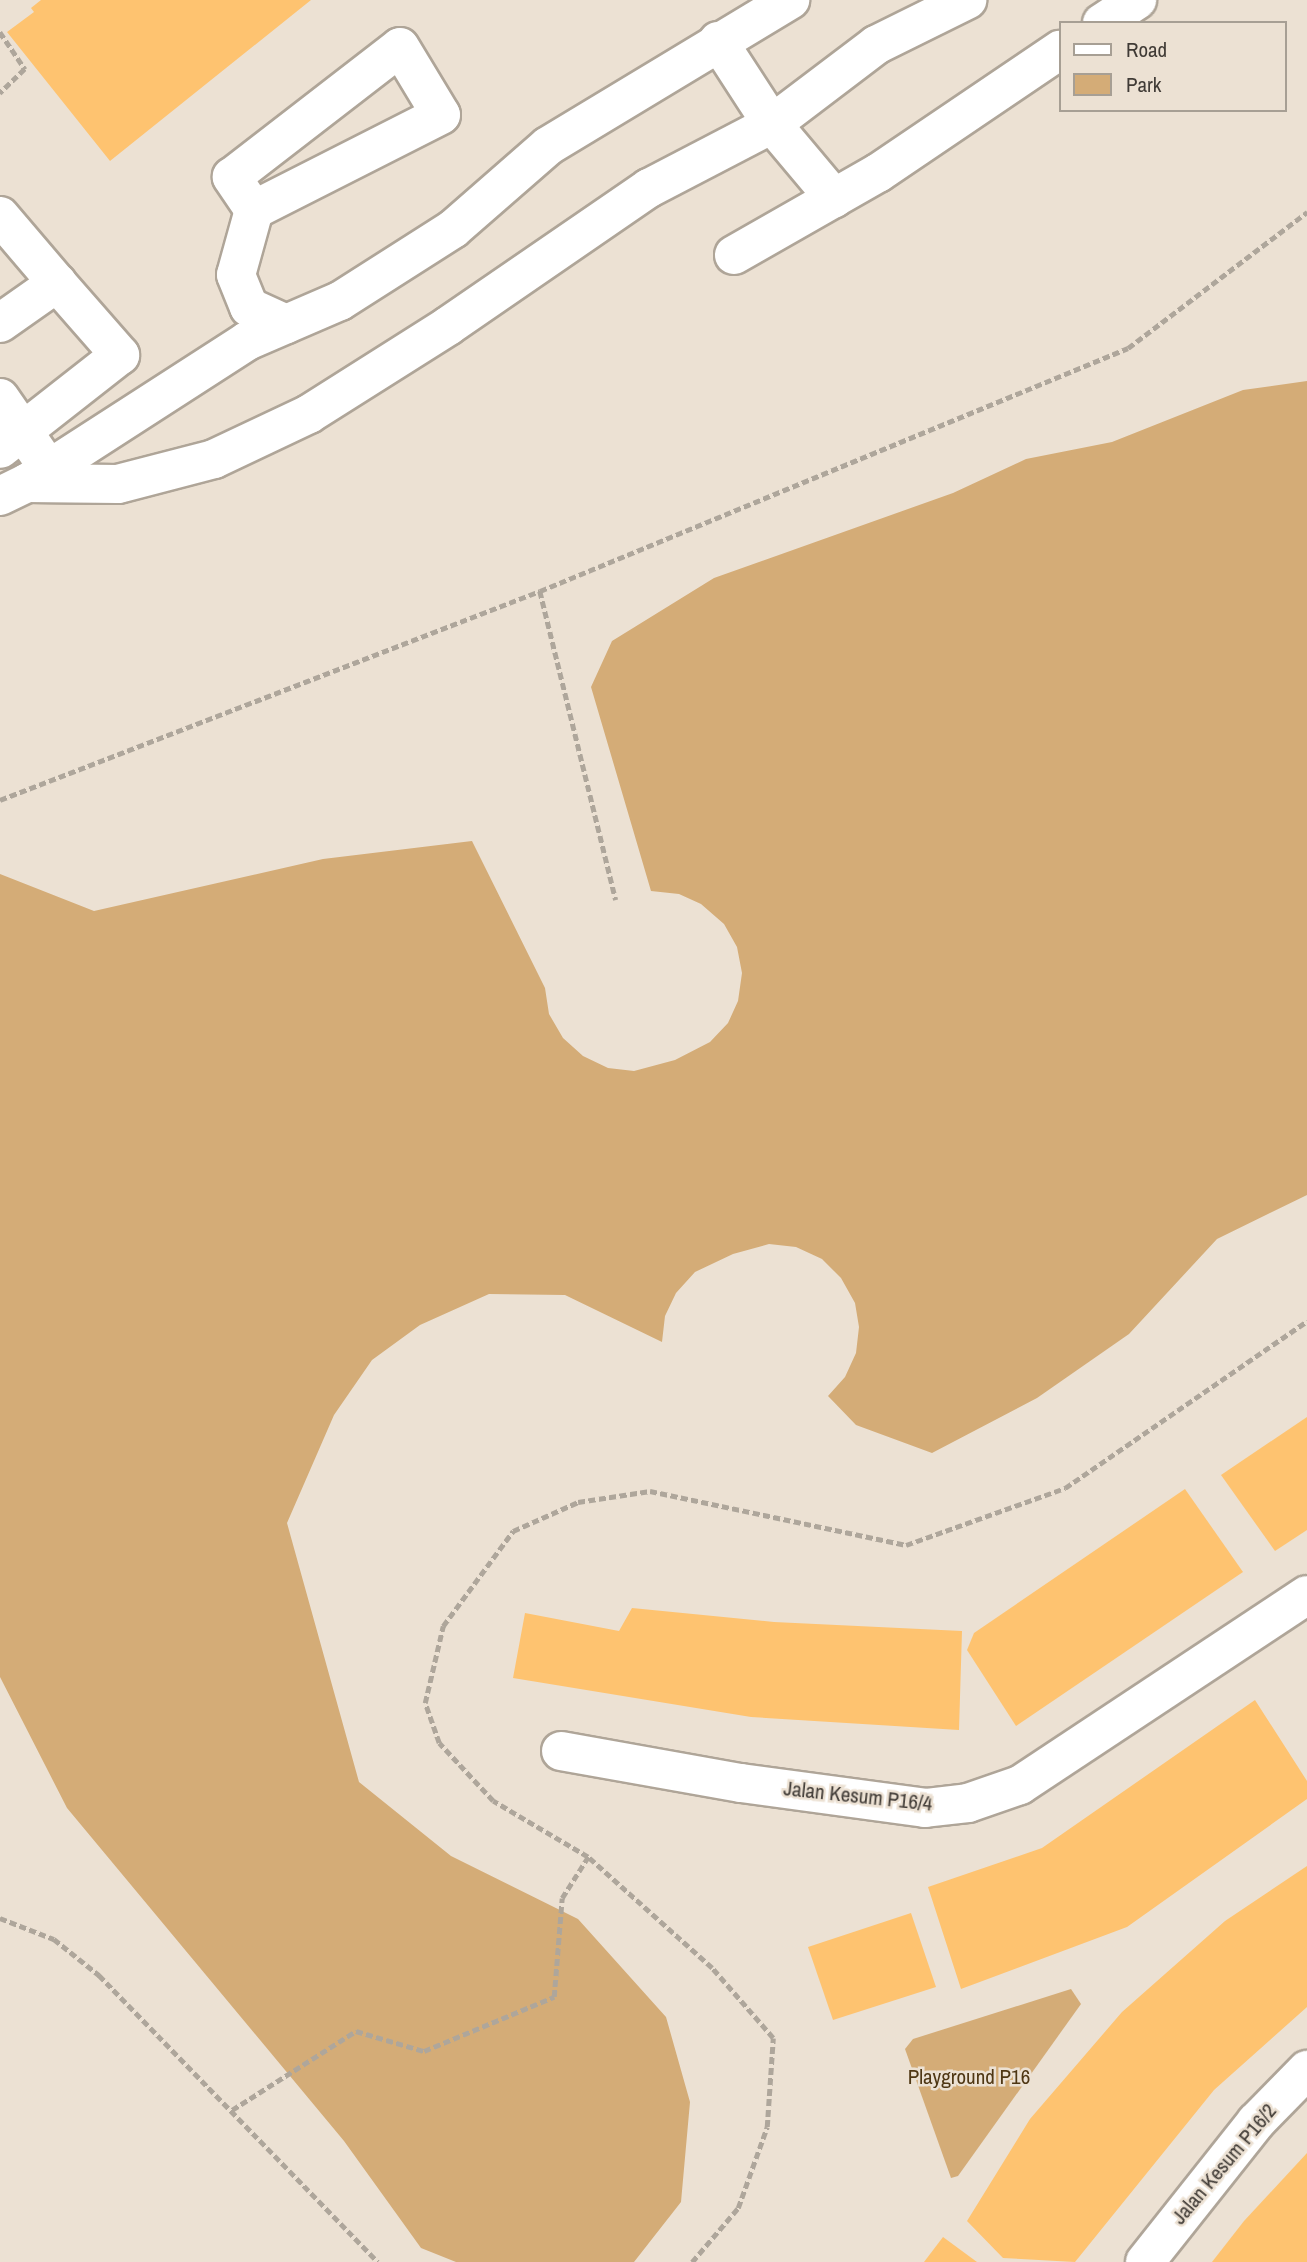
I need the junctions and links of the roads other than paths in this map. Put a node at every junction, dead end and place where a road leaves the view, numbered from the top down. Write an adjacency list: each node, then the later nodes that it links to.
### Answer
1 (790, 0): 5 (street)
2 (967, 0): 7 (street)
3 (1137, 0): 4 (street)
4 (1105, 21)
5 (718, 41): 7 (street); 14 (street)
6 (1058, 51): 8 (street)
7 (772, 124): 8 (street); 17 (street)
8 (834, 198): 11 (street)
9 (254, 211): 9 (street); 14 (street)
10 (0, 216): 12 (street)
11 (734, 255)
12 (57, 283): 13 (street); 16 (street)
13 (0, 323)
14 (286, 324): 17 (street)
15 (0, 398): 16 (street)
16 (11, 441): 17 (street)
17 (26, 483)
18 (1302, 1610): 19 (street, Jalan Kesum P16/4)
19 (561, 1751)
20 (1307, 2070): 21 (street, Jalan Kesum P16/2)
21 (1145, 2262)

